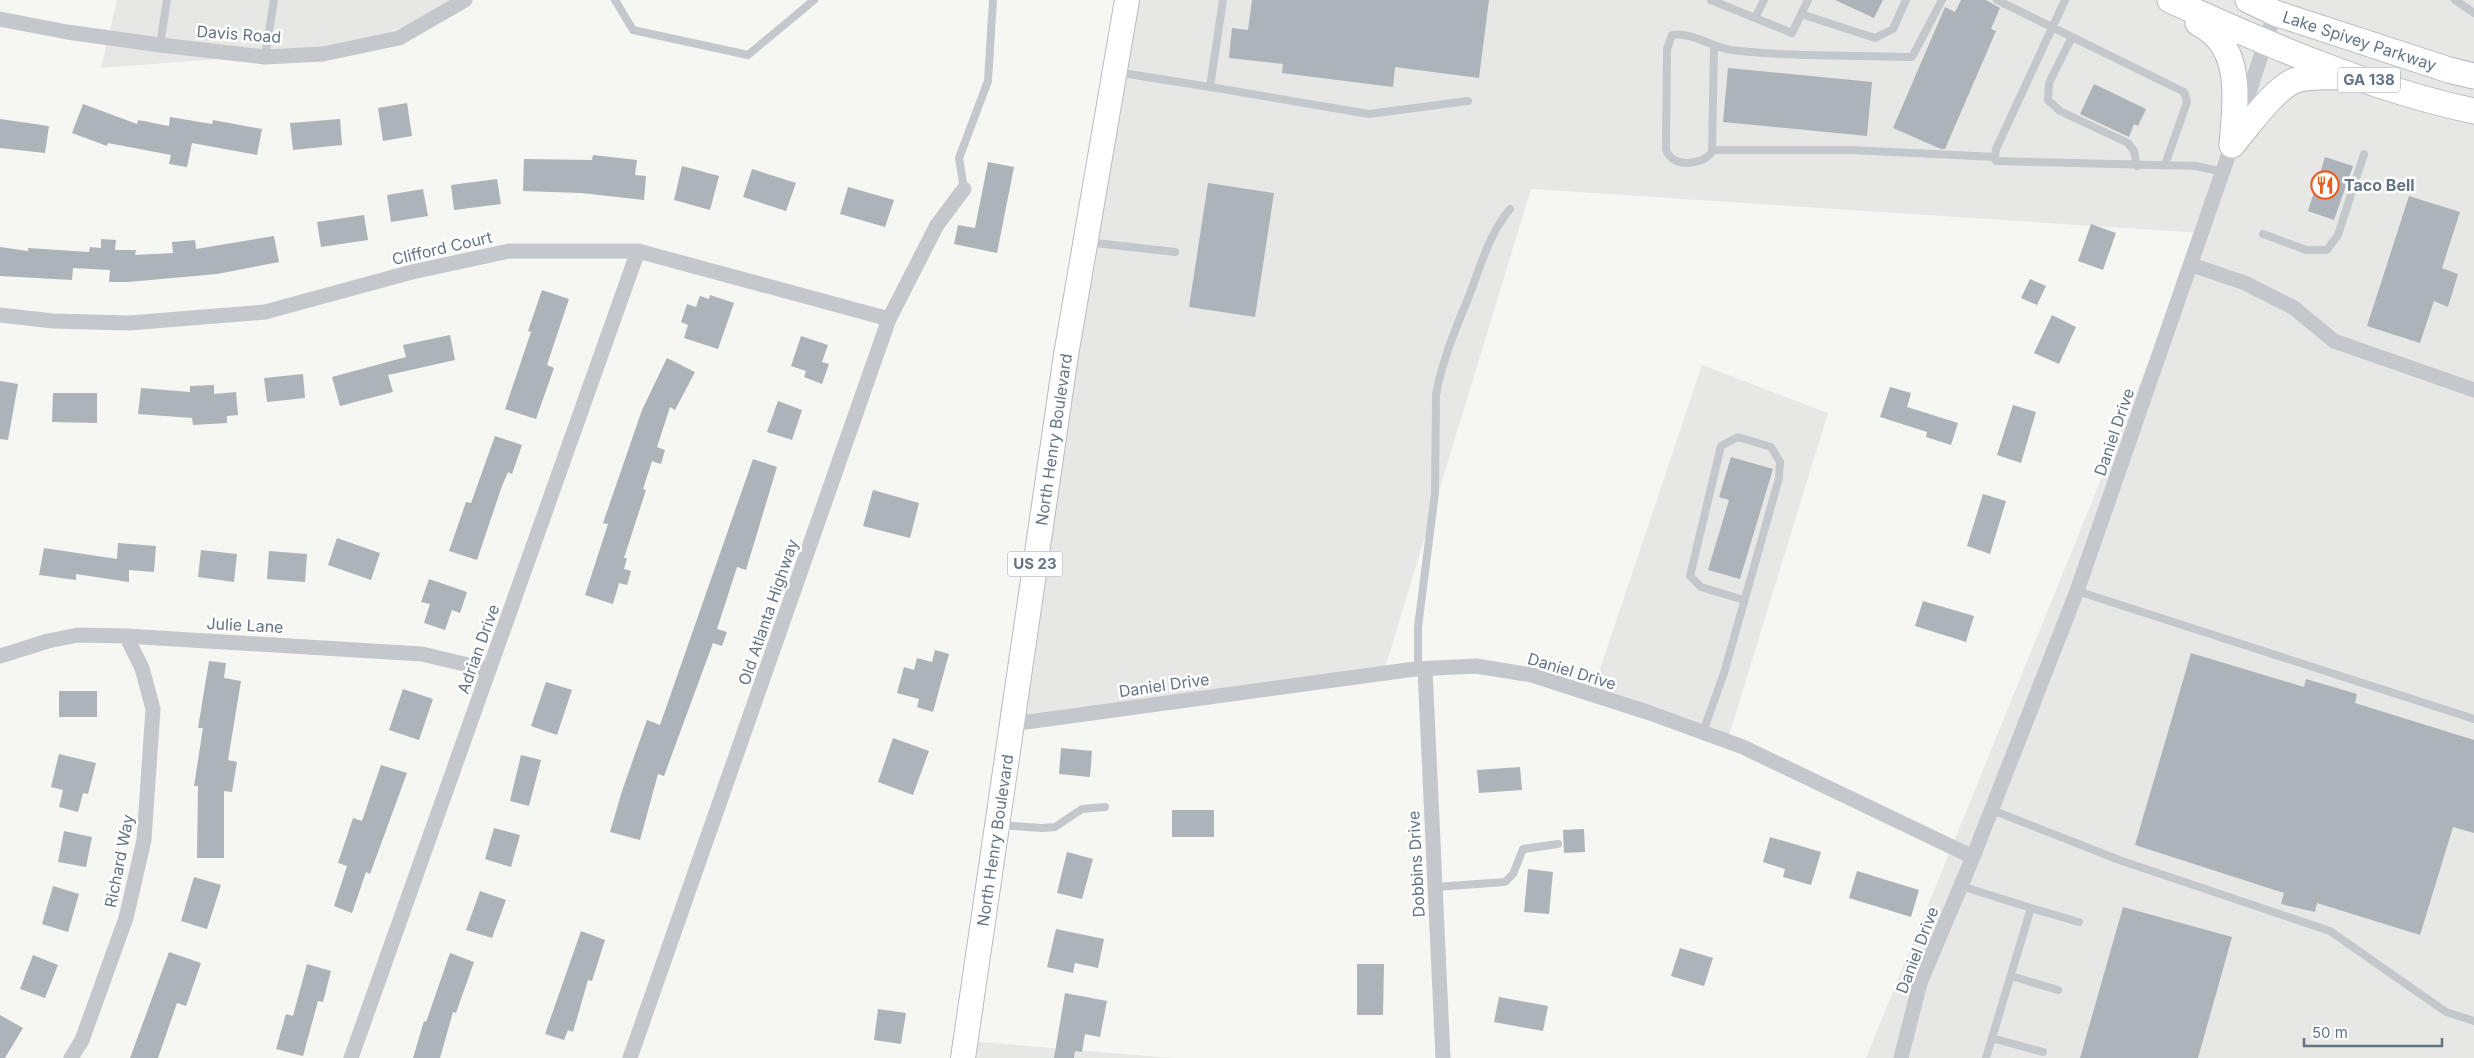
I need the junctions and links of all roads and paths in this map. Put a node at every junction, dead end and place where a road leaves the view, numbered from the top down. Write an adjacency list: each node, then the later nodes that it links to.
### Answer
1 (167, 0): 28 (lane)
2 (274, 0): 30 (lane)
3 (466, 0): 30 (street, Davis Road)
4 (615, 0): 5 (lane)
5 (814, 0)
6 (993, 0): 44 (lane)
7 (1127, 0): 31 (main road, North Henry Boulevard / US 23)
8 (1223, 0): 34 (lane)
9 (1712, 0): 23 (lane)
10 (1764, 0): 23 (lane)
11 (1808, 0): 22 (lane)
12 (1906, 0): 22 (lane)
13 (1942, 0): 29 (lane)
14 (1997, 0): 25 (lane)
15 (2065, 0): 25 (lane)
16 (2155, 0): 37 (highway)
17 (2170, 0): 27 (highway, Lake Spivey Parkway / GA 138)
18 (2248, 0): 20 (highway, Lake Spivey Parkway / GA 138)
19 (2455, 0): 21 (lane)
20 (2275, 7): 27 (street, Daniel Drive); 32 (highway, Lake Spivey Parkway / GA 138)
21 (2474, 13)
22 (1801, 14): 23 (lane)
23 (1755, 18)
24 (0, 19): 28 (street, Davis Road)
25 (2053, 28): 26 (lane); 40 (lane)
26 (2072, 37): 41 (lane); 42 (lane)
27 (2266, 43): 33 (highway, Lake Spivey Parkway / GA 138); 37 (street, Daniel Drive)
28 (160, 45): 30 (street, Davis Road)
29 (1714, 46): 38 (lane); 38 (lane)
30 (266, 56)
31 (1115, 71): 34 (lane); 47 (main road, North Henry Boulevard / US 23)
32 (2474, 76)
33 (2364, 78): 36 (highway, Lake Spivey Parkway / GA 138); 37 (highway)
34 (1210, 87): 35 (lane)
35 (1468, 101)
36 (2474, 111)
37 (2232, 145): 43 (street, Daniel Drive)
38 (1712, 150): 40 (lane)
39 (2364, 154): 46 (lane)
40 (1994, 158): 41 (lane)
41 (2137, 166): 42 (lane)
42 (2165, 166): 43 (lane)
43 (2223, 172): 50 (street, Daniel Drive)
44 (964, 189): 52 (street, Old Atlanta Highway)
45 (1510, 208): 58 (lane)
46 (2263, 234)
47 (1085, 242): 49 (lane); 61 (main road, North Henry Boulevard / US 23)
48 (638, 251): 51 (street, Clifford Court); 52 (street, Clifford Court); 59 (street, Adrian Drive)
49 (1175, 252)
50 (2192, 265): 53 (street); 54 (street, Daniel Drive)
51 (0, 315)
52 (889, 319): 79 (street, Old Atlanta Highway)
53 (2474, 390)
54 (2077, 591): 60 (lane); 64 (street, Daniel Drive)
55 (1744, 600): 55 (lane); 62 (lane)
56 (126, 636): 57 (street, Julie Lane); 59 (street, Julie Lane); 77 (street, Richard Way)
57 (0, 656)
58 (1422, 669): 61 (street, Daniel Drive); 62 (street, Daniel Drive); 69 (street, Dobbins Drive)
59 (489, 670): 78 (street, Adrian Drive)
60 (2474, 719)
61 (1012, 724): 65 (main road, North Henry Boulevard / US 23)
62 (1703, 732): 67 (street, Daniel Drive)
63 (1104, 807): 65 (lane)
64 (1992, 810): 67 (street, Daniel Drive); 74 (lane)
65 (997, 824): 80 (main road, North Henry Boulevard / US 23)
66 (1558, 844): 69 (lane)
67 (1973, 857): 68 (street, Daniel Drive)
68 (1961, 886): 70 (lane); 82 (street, Daniel Drive)
69 (1435, 887): 81 (street, Dobbins Drive)
70 (2031, 908): 71 (lane); 72 (lane)
71 (2079, 922)
72 (2011, 976): 73 (lane); 75 (lane)
73 (2058, 990)
74 (2474, 1021)
75 (1992, 1038): 76 (lane); 83 (lane)
76 (2043, 1052)
77 (71, 1058)
78 (352, 1058)
79 (630, 1058)
80 (963, 1058)
81 (1443, 1058)
82 (1901, 1058)
83 (1986, 1058)

